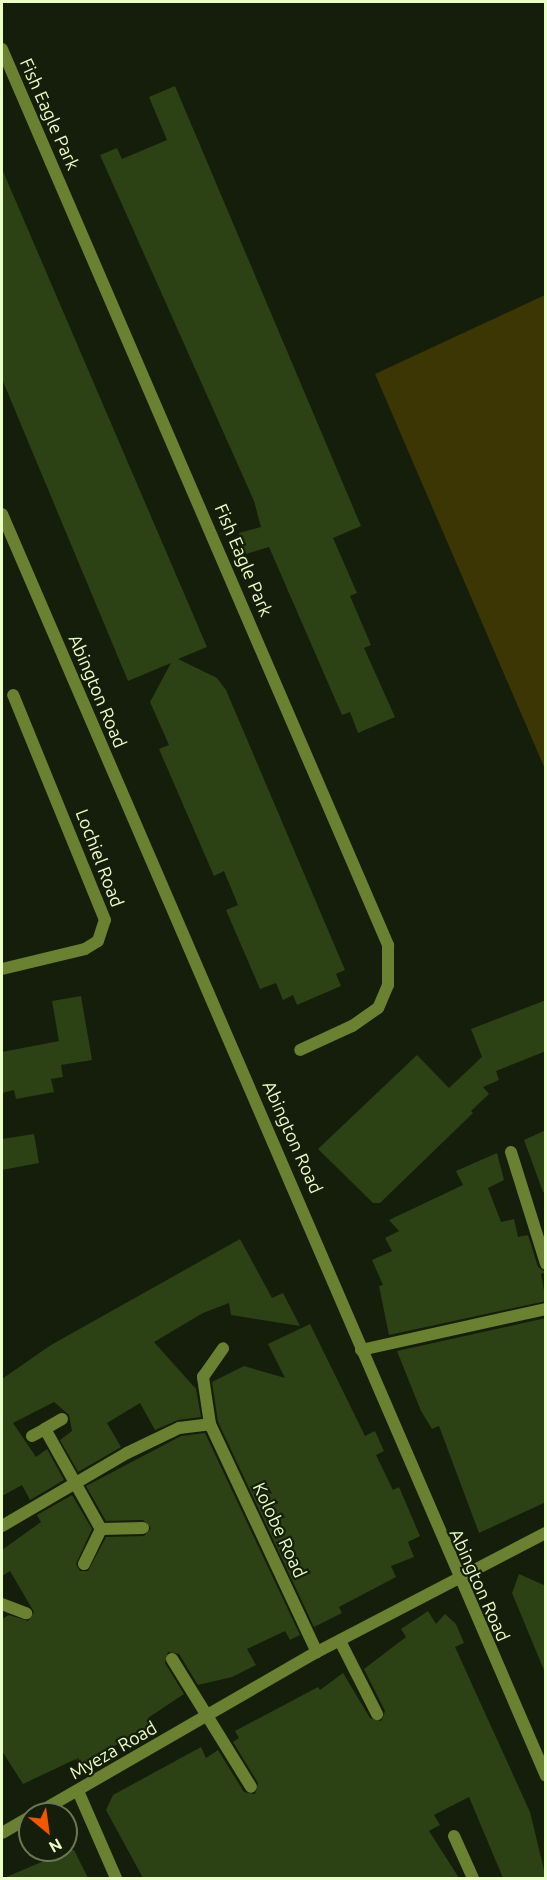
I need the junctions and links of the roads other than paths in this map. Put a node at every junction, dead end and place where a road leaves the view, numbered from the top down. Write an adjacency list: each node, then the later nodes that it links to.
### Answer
1 (2, 50): 5 (street, Fish Eagle Park)
2 (2, 514): 10 (street, Abington Road)
3 (13, 695): 4 (street, Lochiel Road)
4 (2, 969)
5 (300, 1050)
6 (511, 1152): 7 (street)
7 (546, 1264)
8 (546, 1309): 10 (street)
9 (223, 1348): 12 (street, Kolobe Road)
10 (361, 1350): 21 (street, Abington Road)
11 (62, 1419): 13 (street)
12 (210, 1424): 15 (street); 25 (street, Kolobe Road)
13 (45, 1429): 14 (street); 15 (street)
14 (32, 1436)
15 (76, 1483): 16 (street); 18 (street)
16 (2, 1526)
17 (143, 1528): 18 (street)
18 (101, 1529): 20 (street)
19 (546, 1533): 21 (street, Myeza Road)
20 (84, 1564)
21 (457, 1577): 24 (street, Myeza Road); 29 (street, Abington Road)
22 (2, 1604): 23 (street)
23 (26, 1613)
24 (340, 1641): 25 (street, Myeza Road); 27 (street)
25 (317, 1652): 28 (street, Myeza Road)
26 (172, 1659): 28 (street)
27 (377, 1714)
28 (207, 1716): 30 (street); 31 (street, Myeza Road)
29 (546, 1776)
30 (251, 1787)
31 (78, 1791): 32 (street, Myeza Road); 36 (street)
32 (58, 1802)
33 (18, 1824): 34 (street)
34 (2, 1833)
35 (454, 1836): 37 (street)
36 (116, 1878)
37 (473, 1878)

